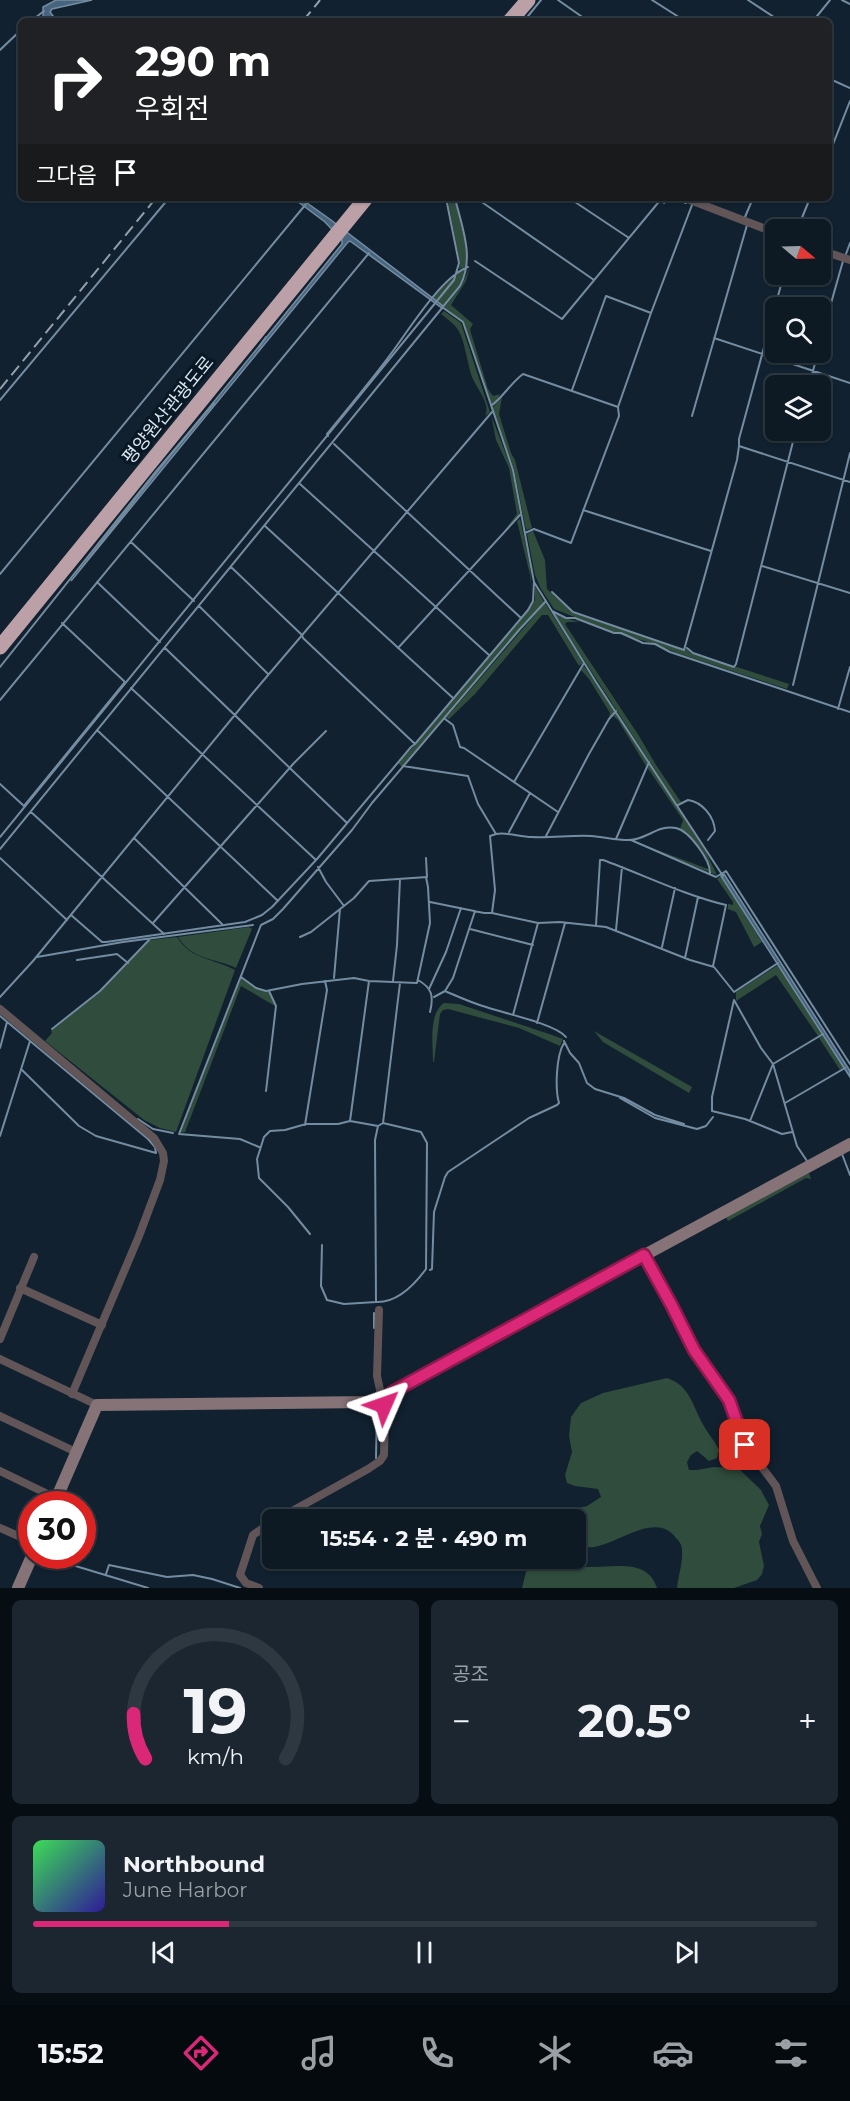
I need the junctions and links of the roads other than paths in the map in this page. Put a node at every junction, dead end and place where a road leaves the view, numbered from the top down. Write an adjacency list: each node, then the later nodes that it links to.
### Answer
1 (520, 0): 3 (highway)
2 (528, 0): 4 (highway)
3 (505, 18)
4 (513, 18)
5 (356, 201): 8 (highway)
6 (363, 201): 8 (highway, 평양원산관광도로)
7 (693, 201): 9 (street)
8 (342, 222): 10 (highway, 평양원산관광도로)
9 (765, 229)
10 (332, 236): 13 (highway); 14 (highway, 평양원산관광도로)
11 (831, 254): 12 (street)
12 (850, 260)
13 (0, 633)
14 (0, 647)
15 (0, 1009): 21 (street)
16 (850, 1144): 17 (street)
17 (644, 1255): 25 (street); 39 (street)
18 (34, 1257): 19 (street)
19 (20, 1288): 21 (street); 22 (street)
20 (379, 1310): 25 (street)
21 (102, 1325): 24 (street)
22 (0, 1339)
23 (0, 1359): 24 (street)
24 (72, 1394): 26 (street)
25 (382, 1400): 26 (street); 32 (street)
26 (97, 1405): 28 (street)
27 (0, 1416): 28 (street)
28 (76, 1452): 31 (street)
29 (0, 1471): 30 (street)
30 (37, 1491)
31 (59, 1491)
32 (294, 1509)
33 (0, 1528): 35 (street)
34 (262, 1529): 38 (street)
35 (18, 1536)
36 (26, 1569): 37 (street)
37 (18, 1588)
38 (258, 1588)
39 (817, 1588)

